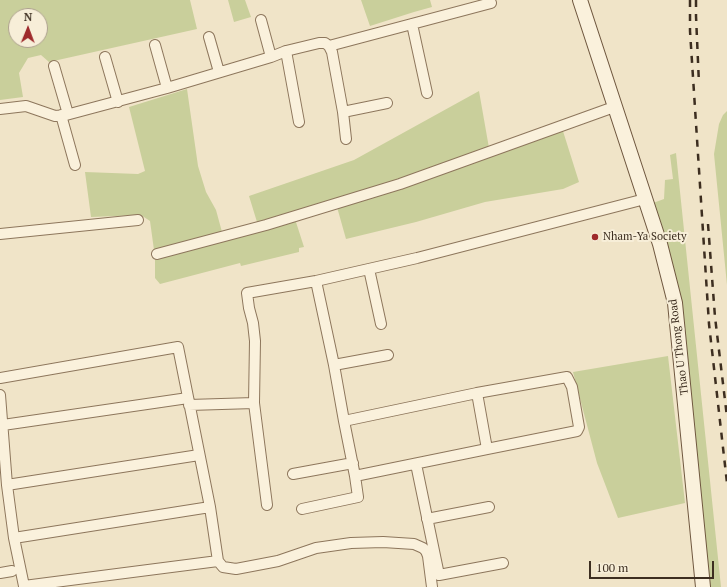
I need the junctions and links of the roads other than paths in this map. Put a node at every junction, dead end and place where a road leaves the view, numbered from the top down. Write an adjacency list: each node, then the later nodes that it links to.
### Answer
1 (580, 0): 17 (street, Thao U Thong Road)
2 (490, 3): 4 (street)
3 (261, 20): 10 (street)
4 (412, 24): 7 (street); 14 (street)
5 (209, 37): 12 (street)
6 (155, 45): 13 (street)
7 (329, 46): 8 (street); 19 (street)
8 (286, 51): 10 (street); 21 (street)
9 (105, 57): 15 (street)
10 (271, 57): 12 (street)
11 (54, 66): 20 (street)
12 (219, 72): 13 (street)
13 (167, 88): 15 (street)
14 (427, 93)
15 (118, 102): 20 (street)
16 (387, 103): 19 (street)
17 (614, 107): 24 (street, Thao U Thong Road); 27 (street)
18 (0, 109): 20 (street)
19 (343, 112): 22 (street)
20 (64, 115): 23 (street)
21 (299, 122)
22 (346, 139)
23 (75, 165)
24 (645, 199): 28 (street); 58 (street, Thao U Thong Road)
25 (138, 220): 26 (street)
26 (0, 234)
27 (157, 254)
28 (369, 269): 29 (street); 30 (street)
29 (316, 281): 32 (street); 37 (street)
30 (381, 324)
31 (388, 354): 32 (street)
32 (334, 365): 38 (street)
33 (0, 378): 36 (street)
34 (477, 393): 38 (street); 40 (street); 40 (street)
35 (0, 397): 39 (street)
36 (189, 401): 37 (street); 39 (street); 41 (street)
37 (254, 403): 47 (street)
38 (344, 421): 42 (street)
39 (3, 424): 46 (street)
40 (487, 448): 43 (street)
41 (199, 455): 46 (street); 49 (street)
42 (353, 463): 44 (street); 45 (street)
43 (416, 464): 45 (street); 51 (street)
44 (293, 474)
45 (355, 476): 50 (street)
46 (7, 485): 52 (street)
47 (267, 505)
48 (489, 507): 51 (street)
49 (210, 508): 52 (street); 53 (street)
50 (302, 509)
51 (427, 519): 54 (street)
52 (14, 538): 53 (street)
53 (218, 561): 57 (street)
54 (503, 563)
55 (12, 571): 56 (street)
56 (0, 573)
57 (432, 587)
58 (703, 587)

